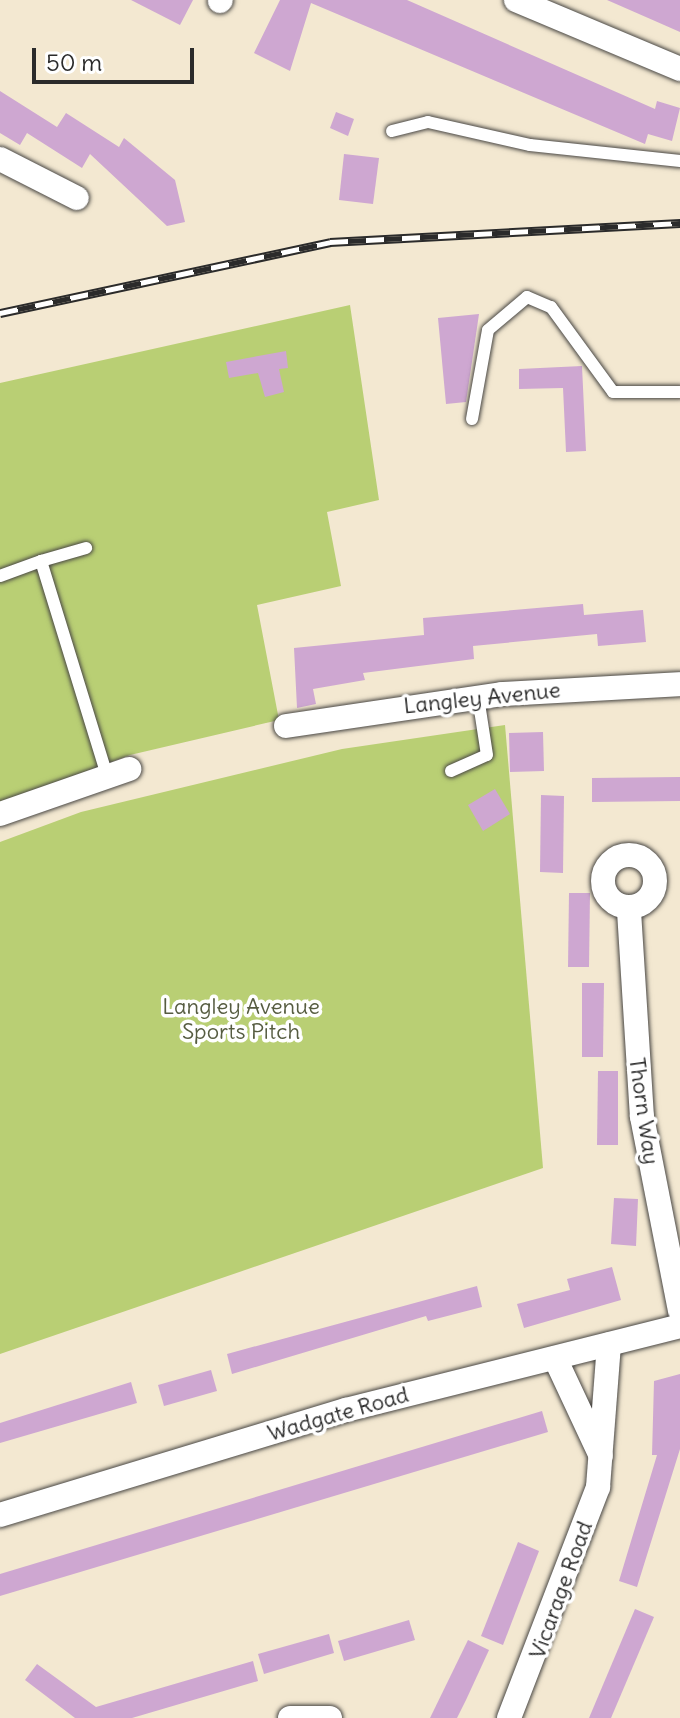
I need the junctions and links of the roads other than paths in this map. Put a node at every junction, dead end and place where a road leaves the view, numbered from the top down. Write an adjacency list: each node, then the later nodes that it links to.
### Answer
1 (516, 0): 2 (street)
2 (680, 69)
3 (392, 131): 5 (lane)
4 (0, 159): 6 (street)
5 (680, 161)
6 (77, 198)
7 (680, 392): 8 (lane)
8 (472, 419)
9 (86, 548): 10 (lane)
10 (41, 561): 11 (lane); 16 (lane)
11 (0, 576)
12 (680, 684): 13 (street, Langley Avenue)
13 (478, 697): 14 (street, Langley Avenue); 15 (lane)
14 (286, 726)
15 (451, 771)
16 (118, 772): 17 (street)
17 (0, 814)
18 (629, 911): 19 (street, Thorn Way)
19 (680, 1310)
20 (680, 1326): 21 (street, Wadgate Road)
21 (609, 1344): 22 (street, Wadgate Road); 23 (street, Vicarage Road)
22 (555, 1358): 23 (street); 24 (street, Wadgate Road)
23 (602, 1459): 27 (street, Vicarage Road)
24 (0, 1515)
25 (290, 1718): 26 (street)
26 (330, 1718)
27 (509, 1718)

